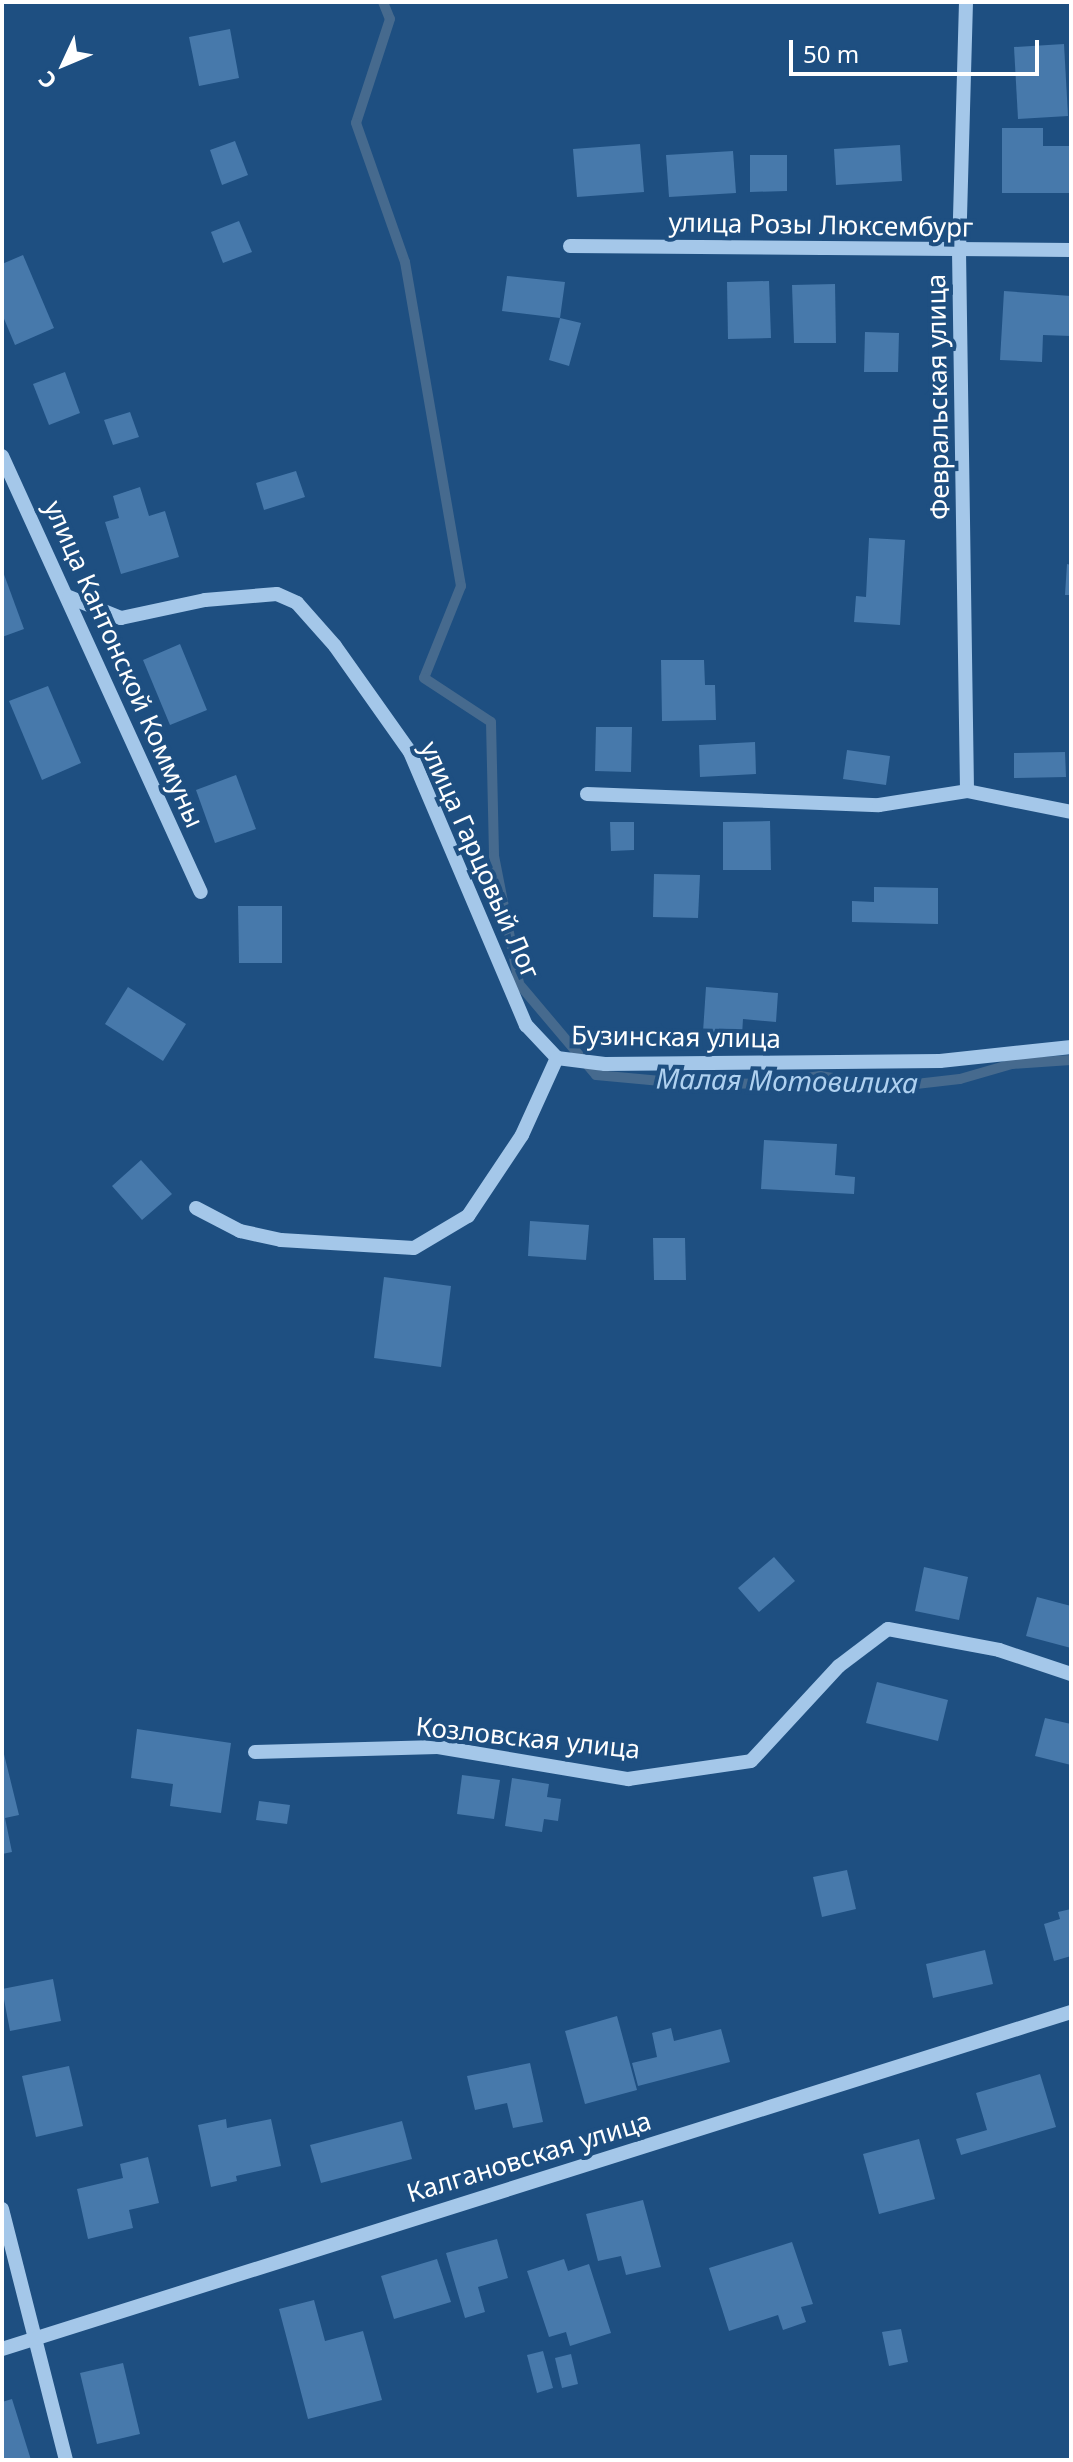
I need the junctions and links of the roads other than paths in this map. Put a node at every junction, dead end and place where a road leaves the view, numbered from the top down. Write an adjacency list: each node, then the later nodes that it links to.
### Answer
1 (966, 2): 4 (street, Февральская улица)
2 (570, 246): 4 (street, улица Розы Люксембург)
3 (1071, 250): 4 (street, улица Розы Люксембург)
4 (959, 251): 7 (street, Февральская улица)
5 (2, 456): 6 (street, улица Кантонской Коммуны)
6 (69, 597): 10 (street, улица Кантонской Коммуны); 12 (street, улица Гарцовый Лог)
7 (967, 791): 8 (street); 9 (street)
8 (587, 794)
9 (1071, 812)
10 (201, 892)
11 (1071, 1047): 12 (street, Бузинская улица)
12 (557, 1058): 13 (street, Бузинская улица)
13 (196, 1208)
14 (1071, 1674): 15 (street, Козловская улица)
15 (255, 1752)
16 (1071, 2012): 18 (street, Калгановская улица)
17 (2, 2209): 18 (street)
18 (34, 2339): 19 (street, Калгановская улица); 20 (street)
19 (2, 2349)
20 (66, 2460)

